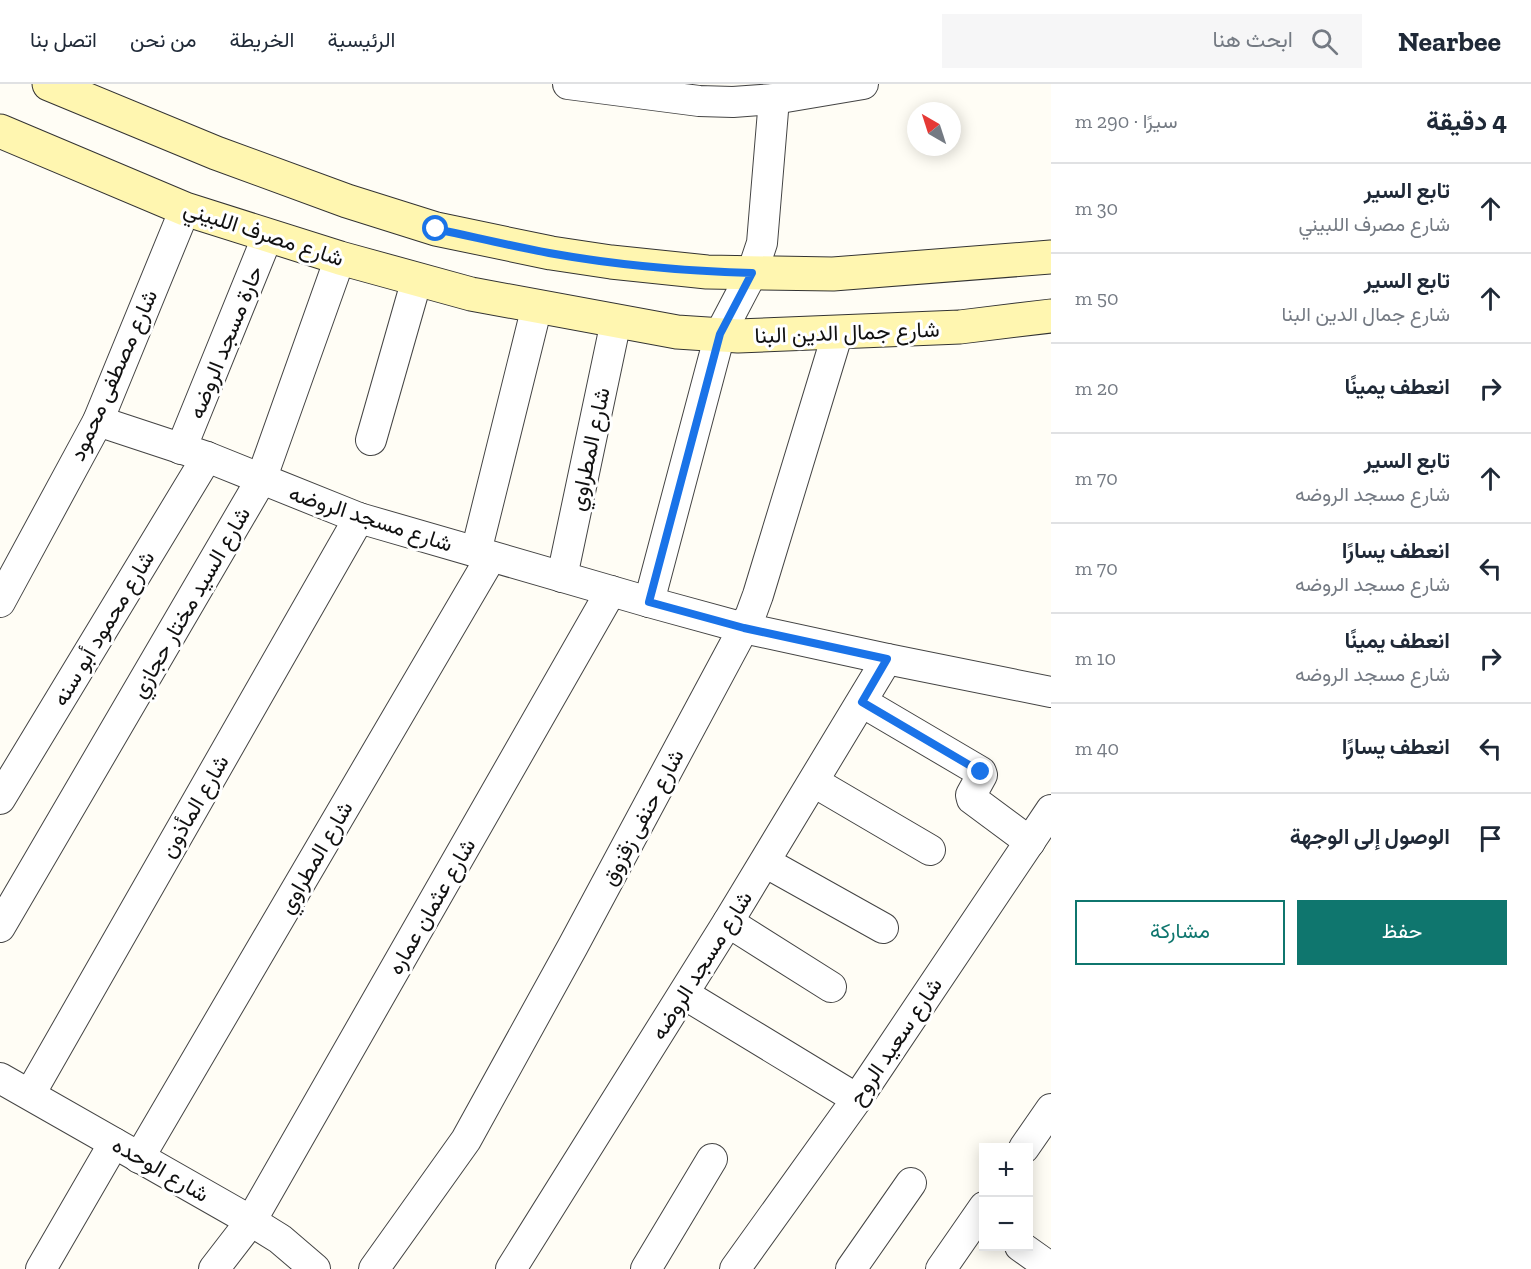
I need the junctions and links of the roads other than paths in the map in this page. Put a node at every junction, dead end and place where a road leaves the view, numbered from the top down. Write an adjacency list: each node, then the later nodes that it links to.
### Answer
1 (49, 84): 10 (main road)
2 (568, 84): 4 (street)
3 (863, 84): 4 (street)
4 (774, 99): 10 (street)
5 (0, 131): 6 (main road, شارع مصرف اللبيني)
6 (185, 209): 7 (main road, شارع مصرف اللبيني); 17 (street, شارع مصطفى محمود)
7 (267, 235): 9 (main road, شارع مصرف اللبيني); 19 (street, حارة مسجد الروضه)
8 (1051, 257): 10 (main road)
9 (340, 258): 11 (main road, شارع مصرف اللبيني); 20 (street, شارع السيد مختار حجازي)
10 (752, 273): 16 (street)
11 (417, 279): 12 (main road, شارع مصرف اللبيني); 18 (street)
12 (537, 306): 14 (main road, شارع جمال الدين البنا); 22 (street, شارع المطراوي)
13 (1051, 316): 15 (main road, شارع جمال الدين البنا)
14 (616, 321): 16 (main road, شارع جمال الدين البنا); 23 (street, شارع المطراوي)
15 (838, 332): 16 (main road, شارع جمال الدين البنا); 27 (street, شارع حنفى زقزوق)
16 (720, 334): 26 (street)
17 (98, 421): 19 (street, شارع مسجد الروضه); 25 (street, شارع مصطفى محمود)
18 (371, 440)
19 (194, 453): 20 (street, شارع مسجد الروضه); 32 (street, شارع محمود أبو سنه)
20 (261, 480): 21 (street, شارع مسجد الروضه); 38 (street, شارع السيد مختار حجازي)
21 (359, 518): 22 (street, شارع مسجد الروضه); 43 (street, شارع المأذون)
22 (483, 554): 23 (street, شارع مسجد الروضه); 47 (street, شارع المطراوي)
23 (562, 577): 24 (street, شارع مسجد الروضه)
24 (611, 591): 26 (street, شارع مسجد الروضه); 51 (street, شارع عثمان عماره)
25 (0, 602)
26 (649, 602): 27 (street, شارع مسجد الروضه)
27 (744, 628): 28 (street, شارع مسجد الروضه); 57 (street, شارع حنفى زقزوق)
28 (887, 659): 29 (street, شارع مسجد الروضه); 30 (street, شارع مسجد الروضه)
29 (1051, 692)
30 (862, 702): 31 (street, شارع مسجد الروضه); 34 (street)
31 (814, 782): 35 (street); 36 (street, شارع مسجد الروضه)
32 (0, 799)
33 (1051, 810): 34 (street, شارع سعيد الروح)
34 (1030, 842): 44 (street, شارع سعيد الروح)
35 (930, 850)
36 (765, 862): 37 (street, شارع مسجد الروضه); 39 (street)
37 (728, 922): 40 (street); 41 (street, شارع مسجد الروضه)
38 (0, 927)
39 (883, 928)
40 (831, 987)
41 (684, 994): 44 (street); 58 (street, شارع مسجد الروضه)
42 (0, 1078): 43 (street, شارع الوحده)
43 (30, 1095): 47 (street, شارع الوحده)
44 (857, 1100): 60 (street, شارع سعيد الروح)
45 (1051, 1109): 46 (street)
46 (1027, 1143)
47 (127, 1150): 51 (street, شارع الوحده); 54 (street, شارع المطراوي)
48 (712, 1159): 59 (street)
49 (911, 1183): 61 (street)
50 (979, 1218): 62 (street)
51 (251, 1221): 55 (street, شارع عثمان عماره); 56 (street, شارع الوحده)
52 (1029, 1251): 53 (street)
53 (1049, 1263)
54 (41, 1269)
55 (214, 1269)
56 (315, 1269)
57 (374, 1269)
58 (511, 1269)
59 (646, 1269)
60 (735, 1269)
61 (851, 1269)
62 (941, 1269)

